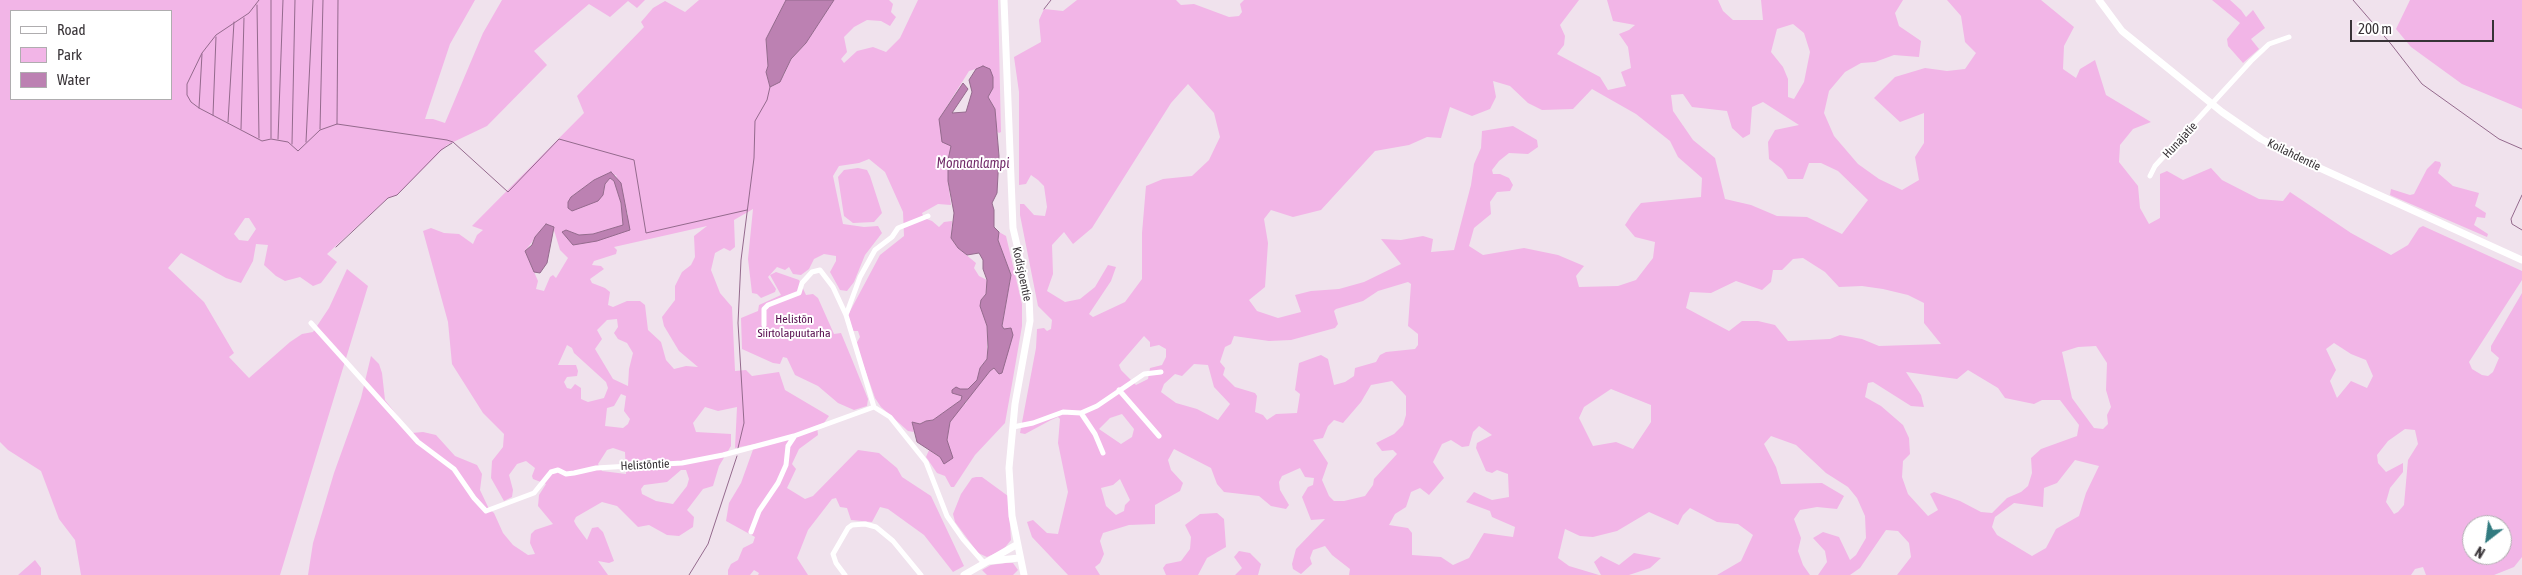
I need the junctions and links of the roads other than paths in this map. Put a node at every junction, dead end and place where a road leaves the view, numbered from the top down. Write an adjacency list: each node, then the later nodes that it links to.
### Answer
1 (1004, 0): 15 (street, Kodisjoentie)
2 (2099, 0): 4 (street, Koilahdentie)
3 (2289, 37): 4 (street, Hunajatie)
4 (2213, 104): 5 (street, Hunajatie); 7 (street, Koilahdentie)
5 (2150, 176)
6 (928, 216): 8 (street)
7 (2522, 260)
8 (846, 315): 10 (street); 13 (street)
9 (311, 323): 16 (street, Helistöntie)
10 (764, 326)
11 (1161, 372): 12 (street)
12 (1120, 390): 14 (street); 17 (street)
13 (874, 407): 16 (street, Helistöntie); 22 (street)
14 (1081, 413): 15 (street); 18 (street)
15 (1013, 427): 20 (street, Kodisjoentie)
16 (794, 436): 19 (street)
17 (1159, 436)
18 (1103, 453)
19 (752, 532)
20 (1016, 545): 21 (street, Kodisjoentie); 22 (street)
21 (1019, 558): 22 (street); 26 (street, Kodisjoentie)
22 (986, 562): 25 (street)
23 (845, 575): 24 (street)
24 (921, 575)
25 (964, 575)
26 (1024, 575)

